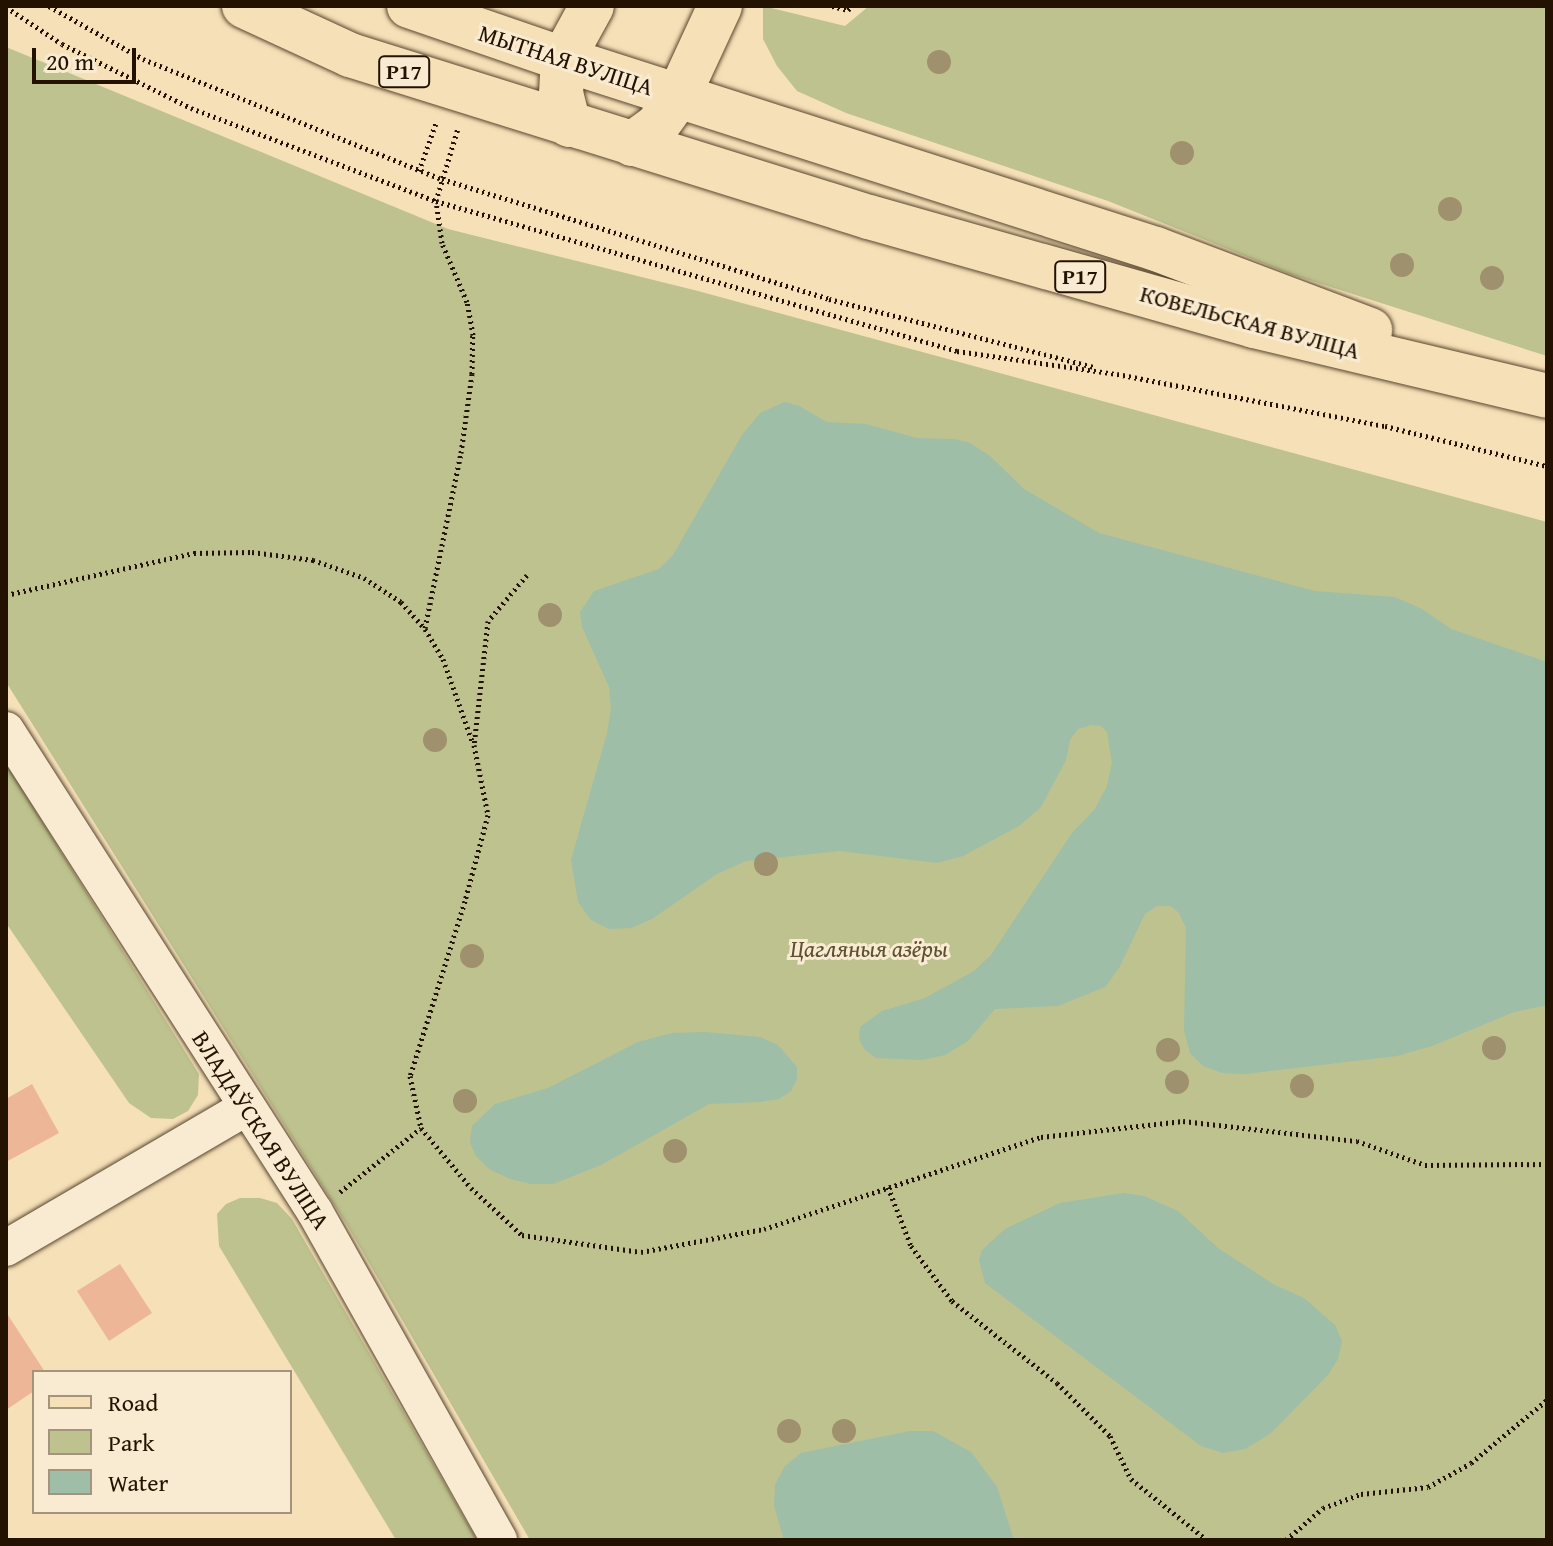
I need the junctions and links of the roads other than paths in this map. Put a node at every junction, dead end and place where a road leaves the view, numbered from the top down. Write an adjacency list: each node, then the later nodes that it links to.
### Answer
1 (244, 6): 7 (main road, Р17)
2 (409, 6): 5 (main road, МЫТНАЯ ВУЛІЦА / Р17)
3 (592, 6): 5 (main road)
4 (720, 6): 6 (main road)
5 (563, 59): 6 (main road, МЫТНАЯ ВУЛІЦА / Р17); 7 (main road)
6 (678, 97): 8 (main road); 9 (main road, Р17)
7 (569, 125): 8 (main road, Р17)
8 (632, 144): 9 (main road, КОВЕЛЬСКАЯ ВУЛІЦА / Р17)
9 (1540, 394)
10 (6, 730): 11 (street, ВЛАДАЎСКАЯ ВУЛІЦА)
11 (246, 1108): 12 (street); 13 (street, ВЛАДАЎСКАЯ ВУЛІЦА)
12 (6, 1248)
13 (499, 1540)

